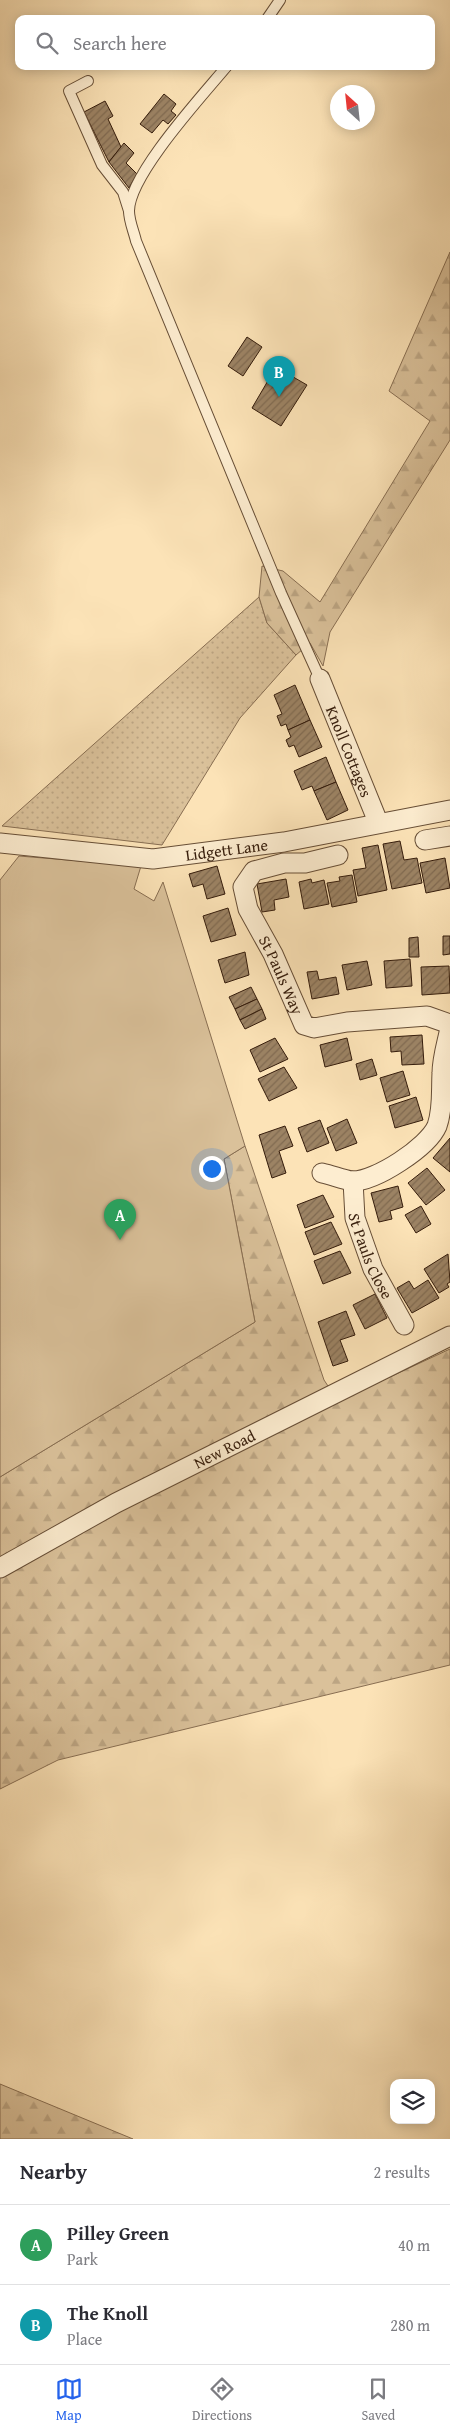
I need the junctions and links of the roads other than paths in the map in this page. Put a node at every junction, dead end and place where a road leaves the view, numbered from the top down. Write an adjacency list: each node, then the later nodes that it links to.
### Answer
1 (280, 0): 2 (lane)
2 (270, 15)
3 (224, 70): 5 (lane)
4 (88, 81): 5 (lane)
5 (129, 211): 6 (lane)
6 (320, 679): 8 (street, Knoll Cottages)
7 (450, 810): 8 (street, Lidgett Lane)
8 (378, 822): 11 (street, Lidgett Lane)
9 (450, 836): 10 (street)
10 (425, 840)
11 (0, 843)
12 (338, 855): 13 (street, St Pauls Way)
13 (450, 1026): 15 (street)
14 (322, 1173): 15 (street)
15 (353, 1181): 16 (street, St Pauls Close)
16 (404, 1325)
17 (450, 1336): 18 (street, New Road)
18 (0, 1568)

